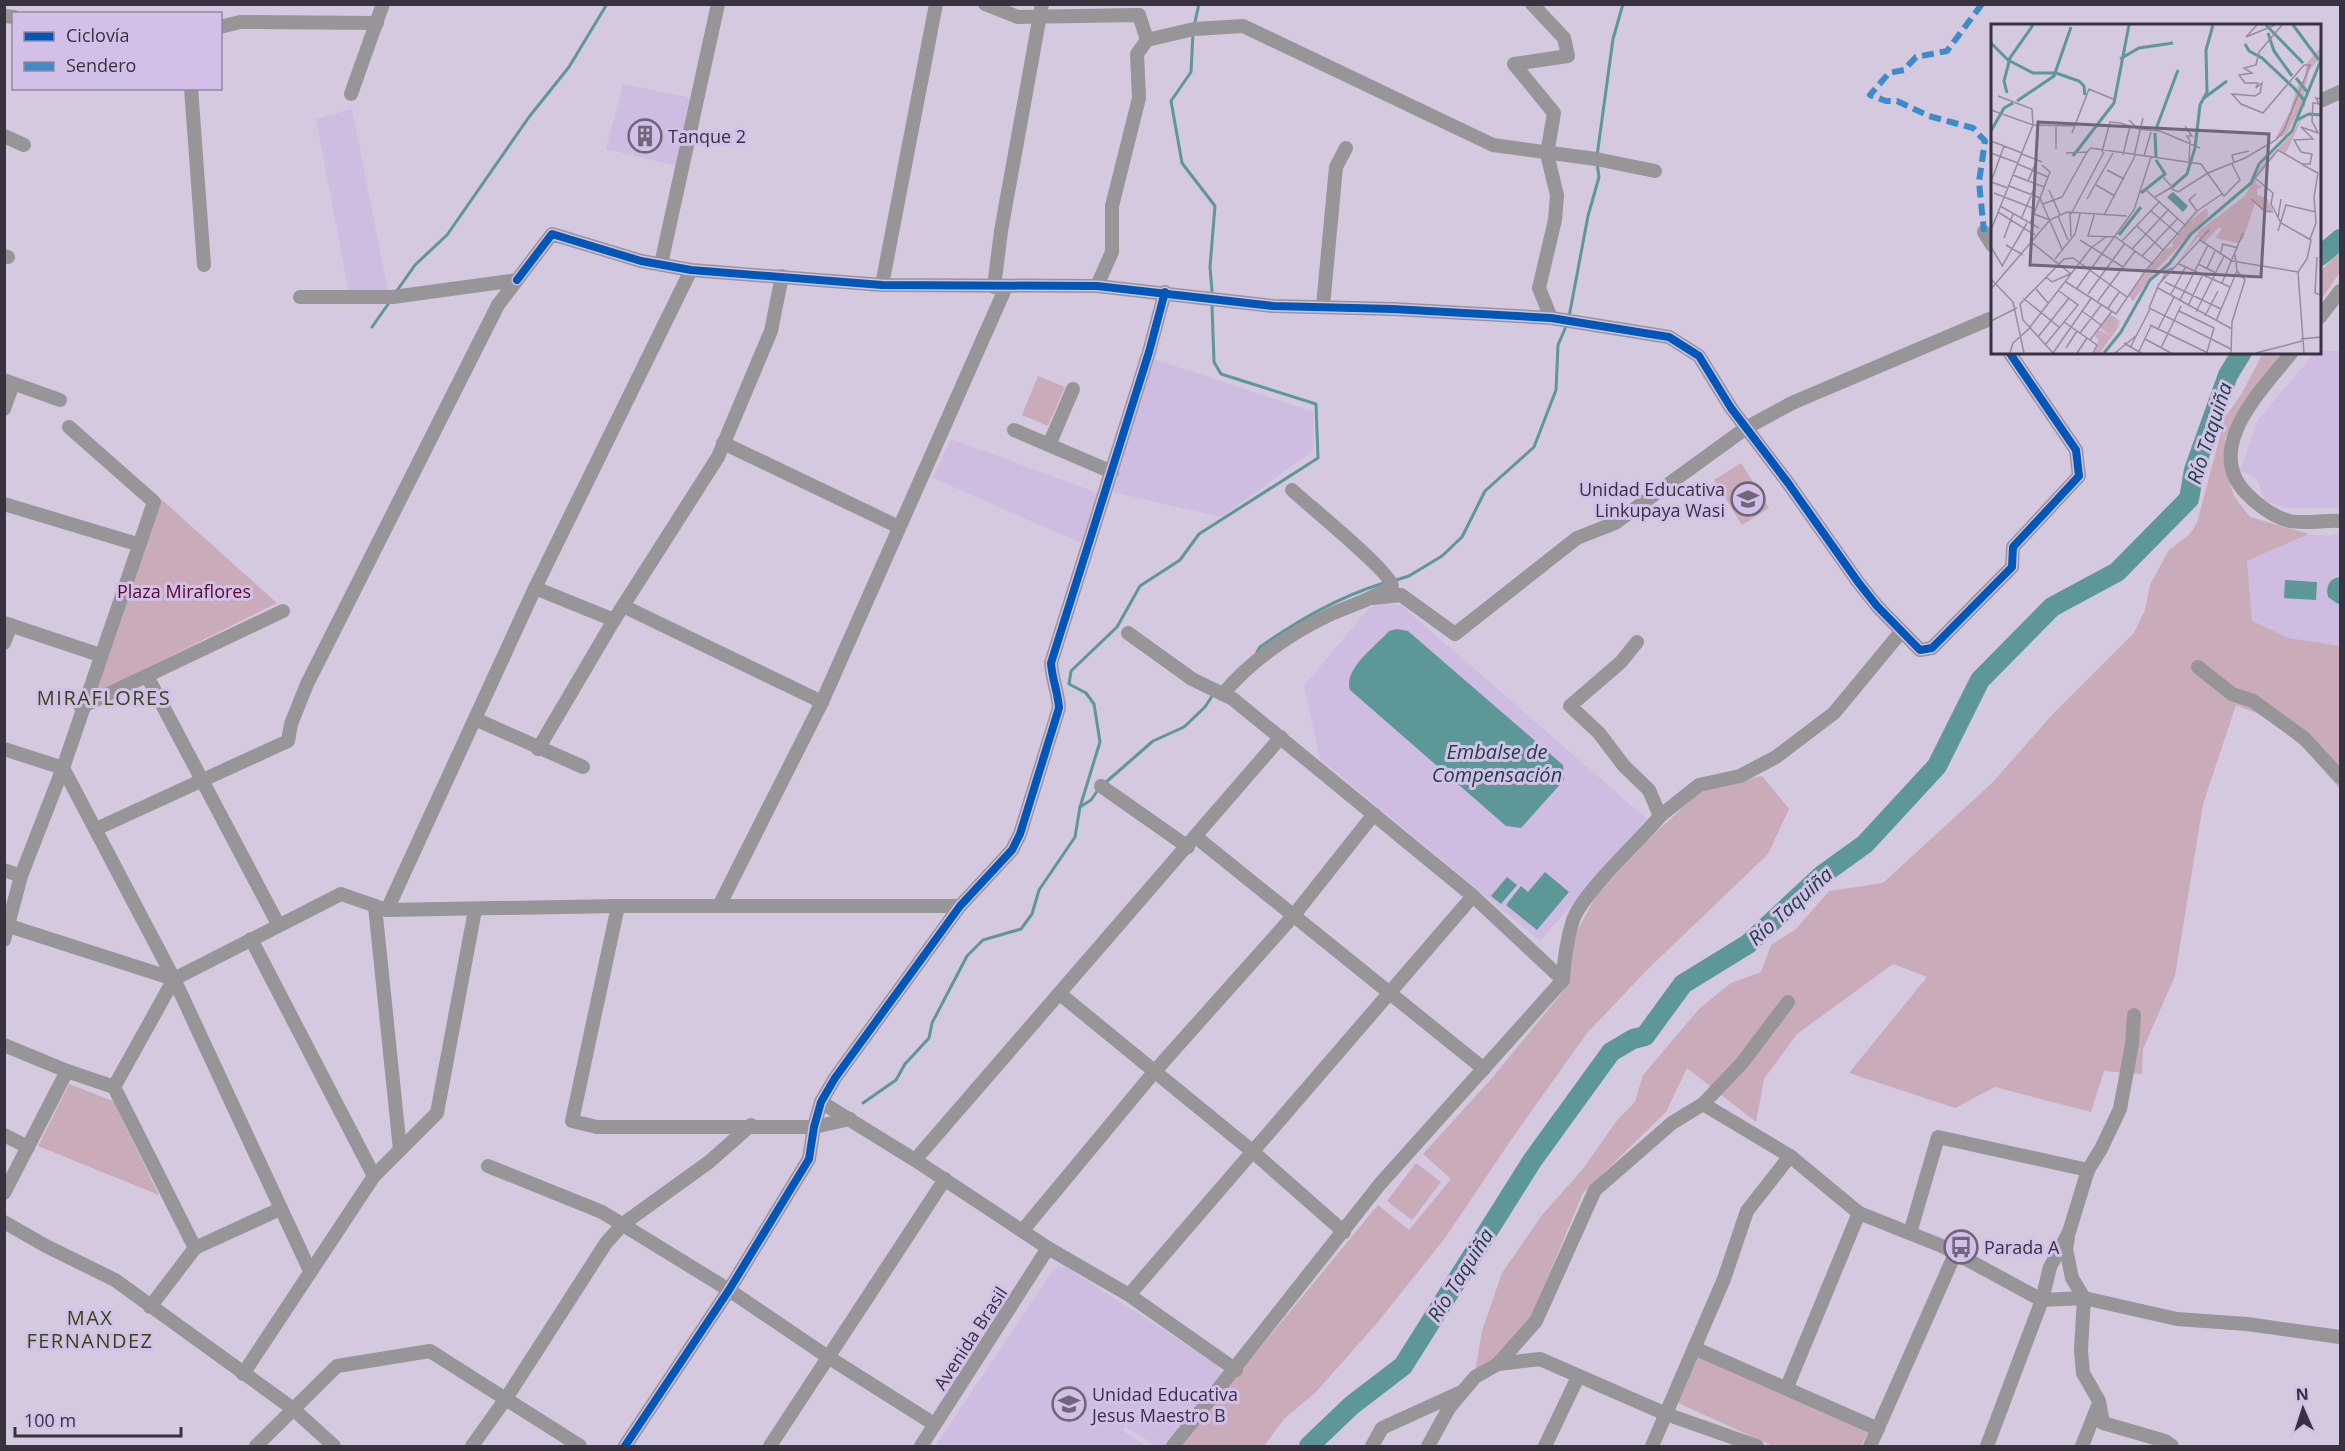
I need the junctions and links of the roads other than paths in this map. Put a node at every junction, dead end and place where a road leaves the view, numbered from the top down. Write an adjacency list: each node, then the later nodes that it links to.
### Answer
1 (383, 4): 7 (street)
2 (718, 4): 21 (street)
3 (936, 4): 26 (street)
4 (985, 4): 6 (street)
5 (1532, 4): 17 (street)
6 (1041, 10): 9 (street); 28 (street)
7 (377, 23): 8 (street); 12 (street)
8 (222, 26)
9 (1147, 40): 17 (street); 27 (street)
10 (191, 90): 22 (street)
11 (2340, 92): 13 (street)
12 (351, 94)
13 (2321, 100)
14 (4, 136): 15 (street)
15 (24, 145)
16 (1346, 148): 32 (street)
17 (1547, 154): 18 (street); 34 (street)
18 (1655, 171)
19 (1991, 232): 20 (street)
20 (1991, 243)
21 (661, 264): 23 (street); 25 (street)
22 (204, 265)
23 (691, 270): 24 (street); 53 (street)
24 (782, 276): 26 (street); 45 (street)
25 (517, 280): 31 (street); 76 (street)
26 (882, 285): 28 (street)
27 (1097, 286): 28 (street); 30 (street)
28 (1000, 287): 51 (street)
29 (2340, 291): 33 (street)
30 (1165, 292): 32 (street); 47 (street)
31 (300, 297)
32 (1323, 306): 34 (street)
33 (2321, 315)
34 (1551, 318): 43 (street)
35 (1991, 322): 43 (street)
36 (2010, 354): 59 (street)
37 (2290, 354): 50 (street)
38 (9, 382): 40 (street); 41 (street)
39 (1073, 389): 46 (street)
40 (60, 400)
41 (4, 409)
42 (69, 427): 52 (street)
43 (1746, 428): 54 (street); 59 (street)
44 (1014, 430): 46 (street)
45 (723, 443): 51 (street); 55 (street)
46 (1049, 445): 47 (street)
47 (1112, 472): 87 (street)
48 (1292, 490): 54 (street)
49 (4, 504): 52 (street)
50 (2340, 521)
51 (899, 527): 67 (street)
52 (137, 544): 63 (street)
53 (535, 588): 57 (street); 69 (street)
54 (1373, 598): 66 (street)
55 (623, 606): 57 (street); 67 (street)
56 (283, 611): 65 (street)
57 (614, 620): 72 (street)
58 (8, 624): 62 (street); 63 (street)
59 (1900, 632): 79 (street)
60 (1128, 633): 66 (street)
61 (1637, 642): 79 (street)
62 (4, 644)
63 (100, 656): 68 (street)
64 (2198, 667): 75 (street)
65 (147, 676): 68 (street); 76 (street)
66 (1223, 694): 70 (street)
67 (822, 702): 86 (street)
68 (81, 707): 74 (street)
69 (475, 719): 72 (street); 88 (street)
70 (1281, 737): 78 (street); 81 (street)
71 (4, 749): 74 (street)
72 (538, 749): 73 (street)
73 (583, 767)
74 (63, 768): 80 (street); 83 (street)
75 (2340, 777)
76 (203, 781): 80 (street); 91 (street)
77 (1101, 786): 81 (street)
78 (1374, 814): 84 (street); 90 (street)
79 (1660, 816): 96 (street)
80 (96, 829): 95 (street)
81 (1192, 842): 90 (street); 98 (street)
82 (4, 870): 83 (street)
83 (21, 876): 92 (street)
84 (1473, 896): 96 (street); 97 (street)
85 (618, 906): 86 (street); 89 (street); 109 (street)
86 (718, 906): 87 (street)
87 (960, 906): 106 (street)
88 (381, 908): 89 (street); 91 (street); 113 (street)
89 (475, 910): 113 (street)
90 (1294, 915): 97 (street); 104 (street)
91 (278, 924): 93 (street)
92 (9, 926): 94 (street); 95 (street)
93 (251, 939): 95 (street); 119 (street)
94 (4, 940)
95 (174, 979): 105 (street); 122 (street)
96 (1563, 980): 102 (street)
97 (1388, 991): 102 (street); 114 (street)
98 (1060, 994): 104 (street); 116 (street)
99 (1788, 1002): 107 (street)
100 (2134, 1015): 118 (street)
101 (4, 1045): 103 (street)
102 (1484, 1069): 127 (street)
103 (67, 1071): 105 (street); 112 (street)
104 (1155, 1071): 114 (street); 126 (street)
105 (114, 1088): 130 (street)
106 (821, 1102): 108 (street); 110 (street)
107 (1703, 1104): 115 (street); 142 (street)
108 (850, 1119): 110 (street); 116 (street)
109 (751, 1125): 110 (street); 125 (street)
110 (813, 1127): 134 (street)
111 (4, 1135): 112 (street)
112 (28, 1147): 121 (street)
113 (400, 1150): 119 (street)
114 (1252, 1151): 127 (street); 135 (street)
115 (1790, 1156): 123 (street); 140 (street)
116 (915, 1160): 120 (street)
117 (488, 1166): 125 (street)
118 (2088, 1170): 128 (street); 129 (street)
119 (374, 1176): 133 (street)
120 (945, 1179): 126 (street); 141 (street)
121 (4, 1193)
122 (280, 1209): 130 (street); 133 (street)
123 (1859, 1213): 129 (street); 146 (street)
124 (4, 1222): 138 (street)
125 (624, 1224): 134 (street); 148 (street)
126 (1023, 1230): 131 (street)
127 (1344, 1232): 143 (street)
128 (2069, 1232): 136 (street); 137 (street)
129 (1910, 1233): 132 (street)
130 (195, 1248): 138 (street)
131 (1048, 1248): 135 (street); 152 (street, Avenida Brasil)
132 (1955, 1254): 137 (street); 153 (street)
133 (310, 1271): 144 (street)
134 (729, 1290): 141 (street); 158 (street)
135 (1129, 1295): 143 (street)
136 (2084, 1298): 137 (street); 139 (street); 149 (street)
137 (2042, 1300): 168 (street)
138 (150, 1307): 144 (street)
139 (2340, 1337)
140 (1694, 1348): 146 (street); 151 (street)
141 (828, 1357): 152 (street); 159 (street)
142 (1498, 1364): 145 (street); 147 (street)
143 (1236, 1370): 161 (street)
144 (243, 1374): 150 (street)
145 (1578, 1377): 151 (street); 164 (street)
146 (1787, 1387): 153 (street)
147 (1464, 1391): 162 (street); 163 (street)
148 (507, 1397): 150 (street); 156 (street); 157 (street)
149 (2099, 1401): 169 (street); 170 (street)
150 (292, 1408): 154 (street); 155 (street)
151 (1666, 1414): 165 (street); 166 (street)
152 (934, 1424): 160 (street, Avenida Brasil)
153 (1878, 1429): 167 (street)
154 (256, 1446)
155 (334, 1446)
156 (472, 1446)
157 (580, 1446)
158 (624, 1446)
159 (770, 1446)
160 (921, 1446)
161 (1173, 1446)
162 (1372, 1446)
163 (1428, 1446)
164 (1545, 1446)
165 (1652, 1446)
166 (1756, 1446)
167 (1870, 1446)
168 (1987, 1446)
169 (2082, 1446)
170 (2172, 1446)

